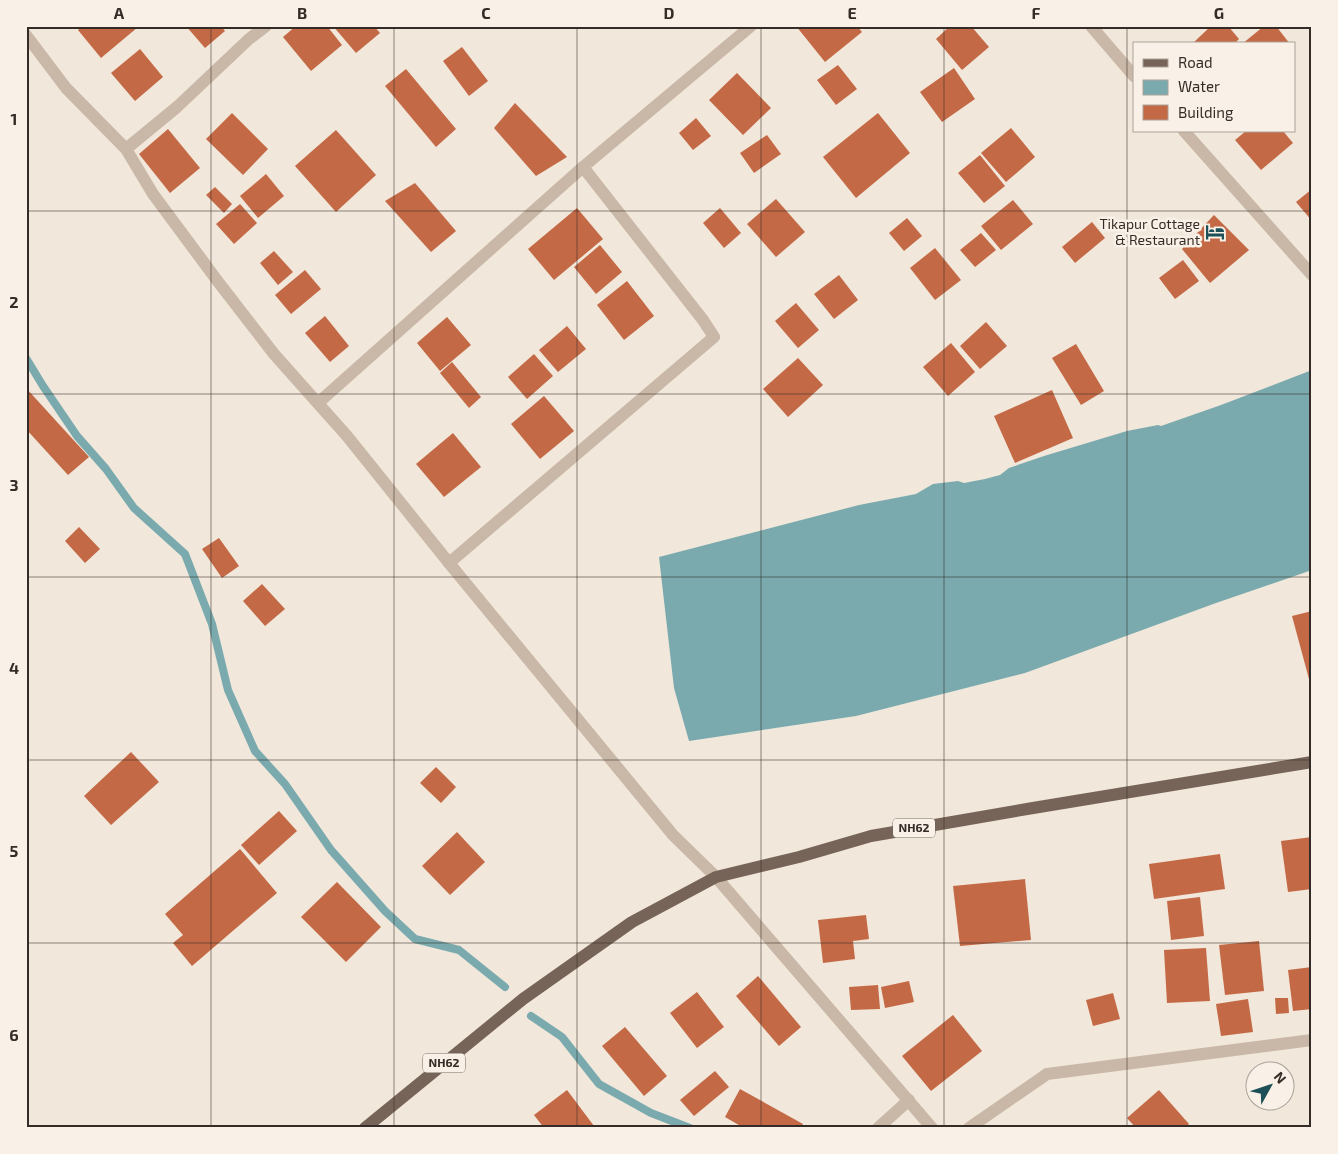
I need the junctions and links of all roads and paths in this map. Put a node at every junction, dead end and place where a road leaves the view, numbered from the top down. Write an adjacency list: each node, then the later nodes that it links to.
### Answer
1 (266, 26): 7 (street)
2 (751, 26): 8 (street)
3 (1091, 26): 5 (street)
4 (26, 35): 7 (street)
5 (1133, 75)
6 (1185, 132): 9 (street)
7 (126, 150): 10 (street)
8 (583, 167): 10 (street); 11 (street)
9 (1312, 275)
10 (318, 403): 11 (street)
11 (449, 563): 13 (street)
12 (1312, 762): 13 (main road, NH62)
13 (716, 876): 15 (street); 16 (main road, NH62)
14 (1312, 1040): 19 (street)
15 (909, 1100): 17 (street); 18 (street)
16 (364, 1128)
17 (878, 1128)
18 (932, 1128)
19 (969, 1128)

